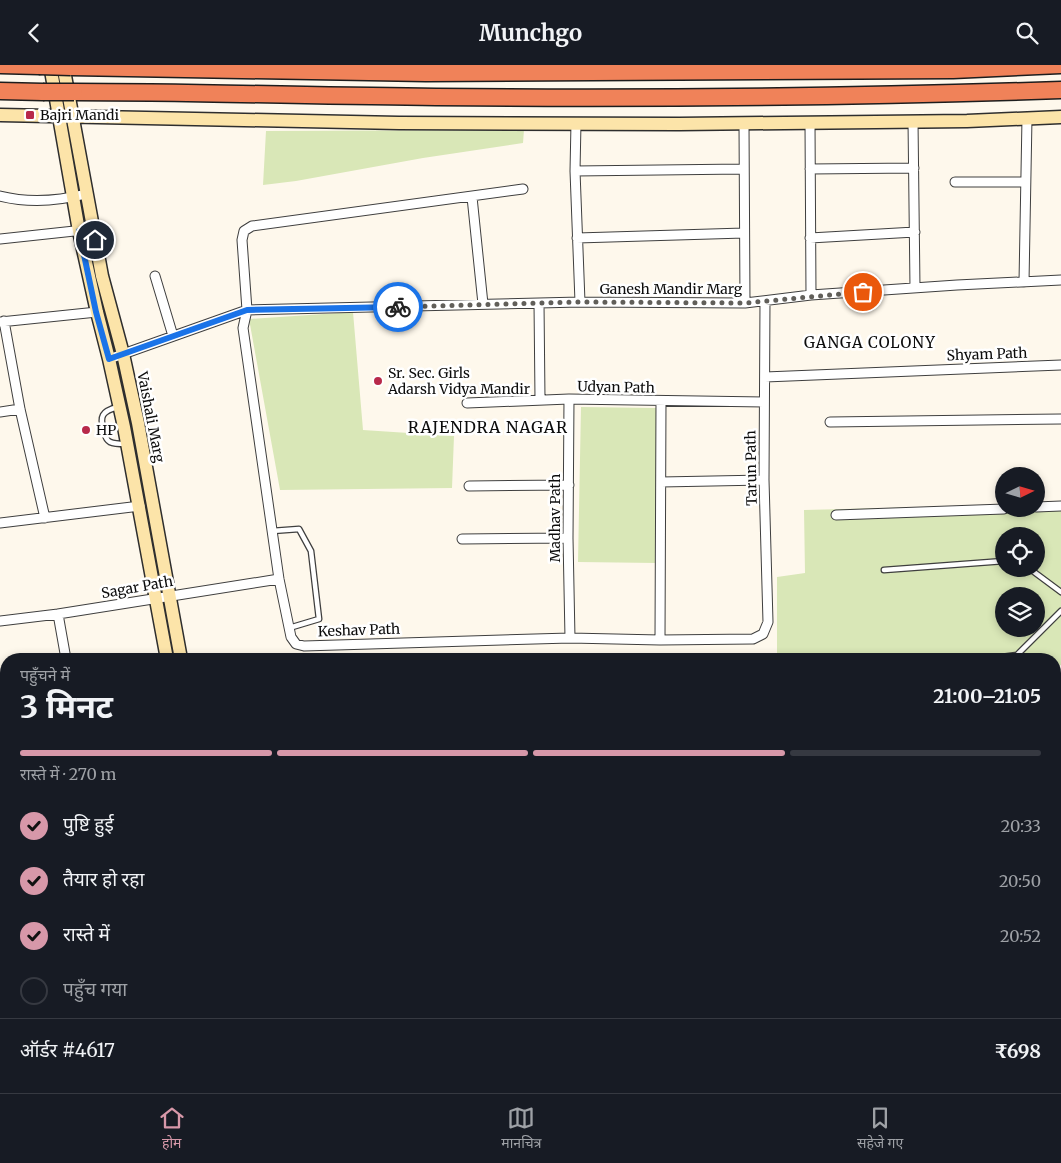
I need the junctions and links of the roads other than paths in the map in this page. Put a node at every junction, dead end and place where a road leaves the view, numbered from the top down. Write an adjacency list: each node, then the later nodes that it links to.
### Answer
1 (0, 65): 3 (highway)
2 (1061, 65): 4 (highway)
3 (44, 66): 4 (highway, bridge); 8 (street)
4 (67, 66): 8 (street, Vaishali Marg)
5 (1061, 90): 6 (highway, bridge)
6 (0, 91)
7 (0, 115): 8 (street)
8 (65, 117): 12 (street); 22 (street, Vaishali Marg); 24 (street, Vaishali Marg)
9 (1061, 117): 10 (street)
10 (1027, 118): 11 (street); 20 (street)
11 (913, 121): 13 (street); 15 (street)
12 (576, 123): 14 (street); 18 (street)
13 (810, 123): 14 (street); 17 (street)
14 (744, 124): 16 (street)
15 (914, 168): 17 (street); 28 (street)
16 (743, 169): 18 (street); 29 (street)
17 (810, 169): 31 (street)
18 (575, 171): 30 (street)
19 (955, 182): 20 (street)
20 (1025, 182): 35 (street)
21 (523, 189): 25 (street, Keshav Path)
22 (86, 194): 24 (street); 26 (street, Vaishali Marg)
23 (0, 196): 24 (street)
24 (73, 197): 27 (street, Vaishali Marg)
25 (472, 197): 42 (street); 43 (street, Keshav Path)
26 (93, 229): 27 (street); 47 (street, Vaishali Marg)
27 (79, 231): 32 (street); 44 (street, Vaishali Marg)
28 (915, 232): 31 (street); 36 (street)
29 (744, 233): 30 (street); 41 (street)
30 (577, 238): 39 (street)
31 (810, 238): 37 (street)
32 (0, 239)
33 (155, 275): 46 (street)
34 (1061, 280): 35 (street, Ganesh Mandir Marg)
35 (1024, 282): 36 (street, Ganesh Mandir Marg)
36 (915, 288): 37 (street, Ganesh Mandir Marg)
37 (811, 295): 38 (street, Ganesh Mandir Marg)
38 (765, 301): 41 (street, Ganesh Mandir Marg); 50 (street, Tarun Path)
39 (580, 302): 40 (street, Ganesh Mandir Marg); 41 (street, Ganesh Mandir Marg)
40 (539, 303): 42 (street, Ganesh Mandir Marg); 51 (street)
41 (745, 303)
42 (483, 305): 43 (street, Ganesh Mandir Marg)
43 (247, 310): 46 (street, Ganesh Mandir Marg); 75 (street, Keshav Path)
44 (96, 312): 45 (street); 48 (street, Vaishali Marg)
45 (2, 322): 57 (street)
46 (173, 336): 47 (street, Ganesh Mandir Marg)
47 (123, 354): 48 (street, Ganesh Mandir Marg); 60 (street, Vaishali Marg)
48 (109, 359): 56 (street, Vaishali Marg)
49 (1061, 365): 50 (street, Shyam Path)
50 (765, 377): 54 (street, Tarun Path)
51 (540, 399): 52 (street, Udyan Path); 55 (street, Udyan Path)
52 (569, 399): 53 (street, Udyan Path); 66 (street, Madhav Path)
53 (661, 401): 54 (street, Udyan Path); 65 (street)
54 (764, 402): 64 (street, Tarun Path)
55 (467, 403)
56 (120, 407): 62 (street, Vaishali Marg); 63 (lane)
57 (20, 409): 58 (street); 73 (street)
58 (0, 412)
59 (1061, 419): 61 (street)
60 (138, 423): 62 (street); 83 (street, Vaishali Marg)
61 (830, 423)
62 (124, 427): 63 (street, Vaishali Marg)
63 (127, 444): 68 (street, Vaishali Marg)
64 (764, 480): 65 (street); 89 (street, Tarun Path)
65 (661, 482): 91 (street)
66 (569, 485): 67 (street); 76 (street, Madhav Path)
67 (470, 486)
68 (140, 506): 73 (street); 84 (street, Vaishali Marg)
69 (1045, 507): 70 (street)
70 (1061, 507)
71 (995, 509): 72 (street)
72 (836, 515)
73 (45, 517): 74 (street)
74 (0, 523)
75 (272, 531): 81 (street, Keshav Path); 88 (lane)
76 (568, 538): 77 (street); 90 (street, Madhav Path)
77 (462, 539)
78 (995, 562): 79 (lane)
79 (884, 570)
80 (1041, 577): 82 (lane)
81 (279, 579): 83 (street, Sagar Path); 88 (street, Keshav Path)
82 (1061, 592)
83 (170, 595): 84 (street, Sagar Path); 94 (street, Vaishali Marg)
84 (157, 598): 86 (street, Sagar Path); 93 (street, Vaishali Marg)
85 (1061, 611): 95 (lane)
86 (58, 614): 87 (street, Sagar Path); 92 (street)
87 (0, 621)
88 (289, 628): 90 (street, Keshav Path)
89 (762, 634): 91 (street, Keshav Path)
90 (570, 638): 91 (street, Keshav Path)
91 (660, 640)
92 (65, 653)
93 (166, 653)
94 (180, 653)
95 (1019, 653)

